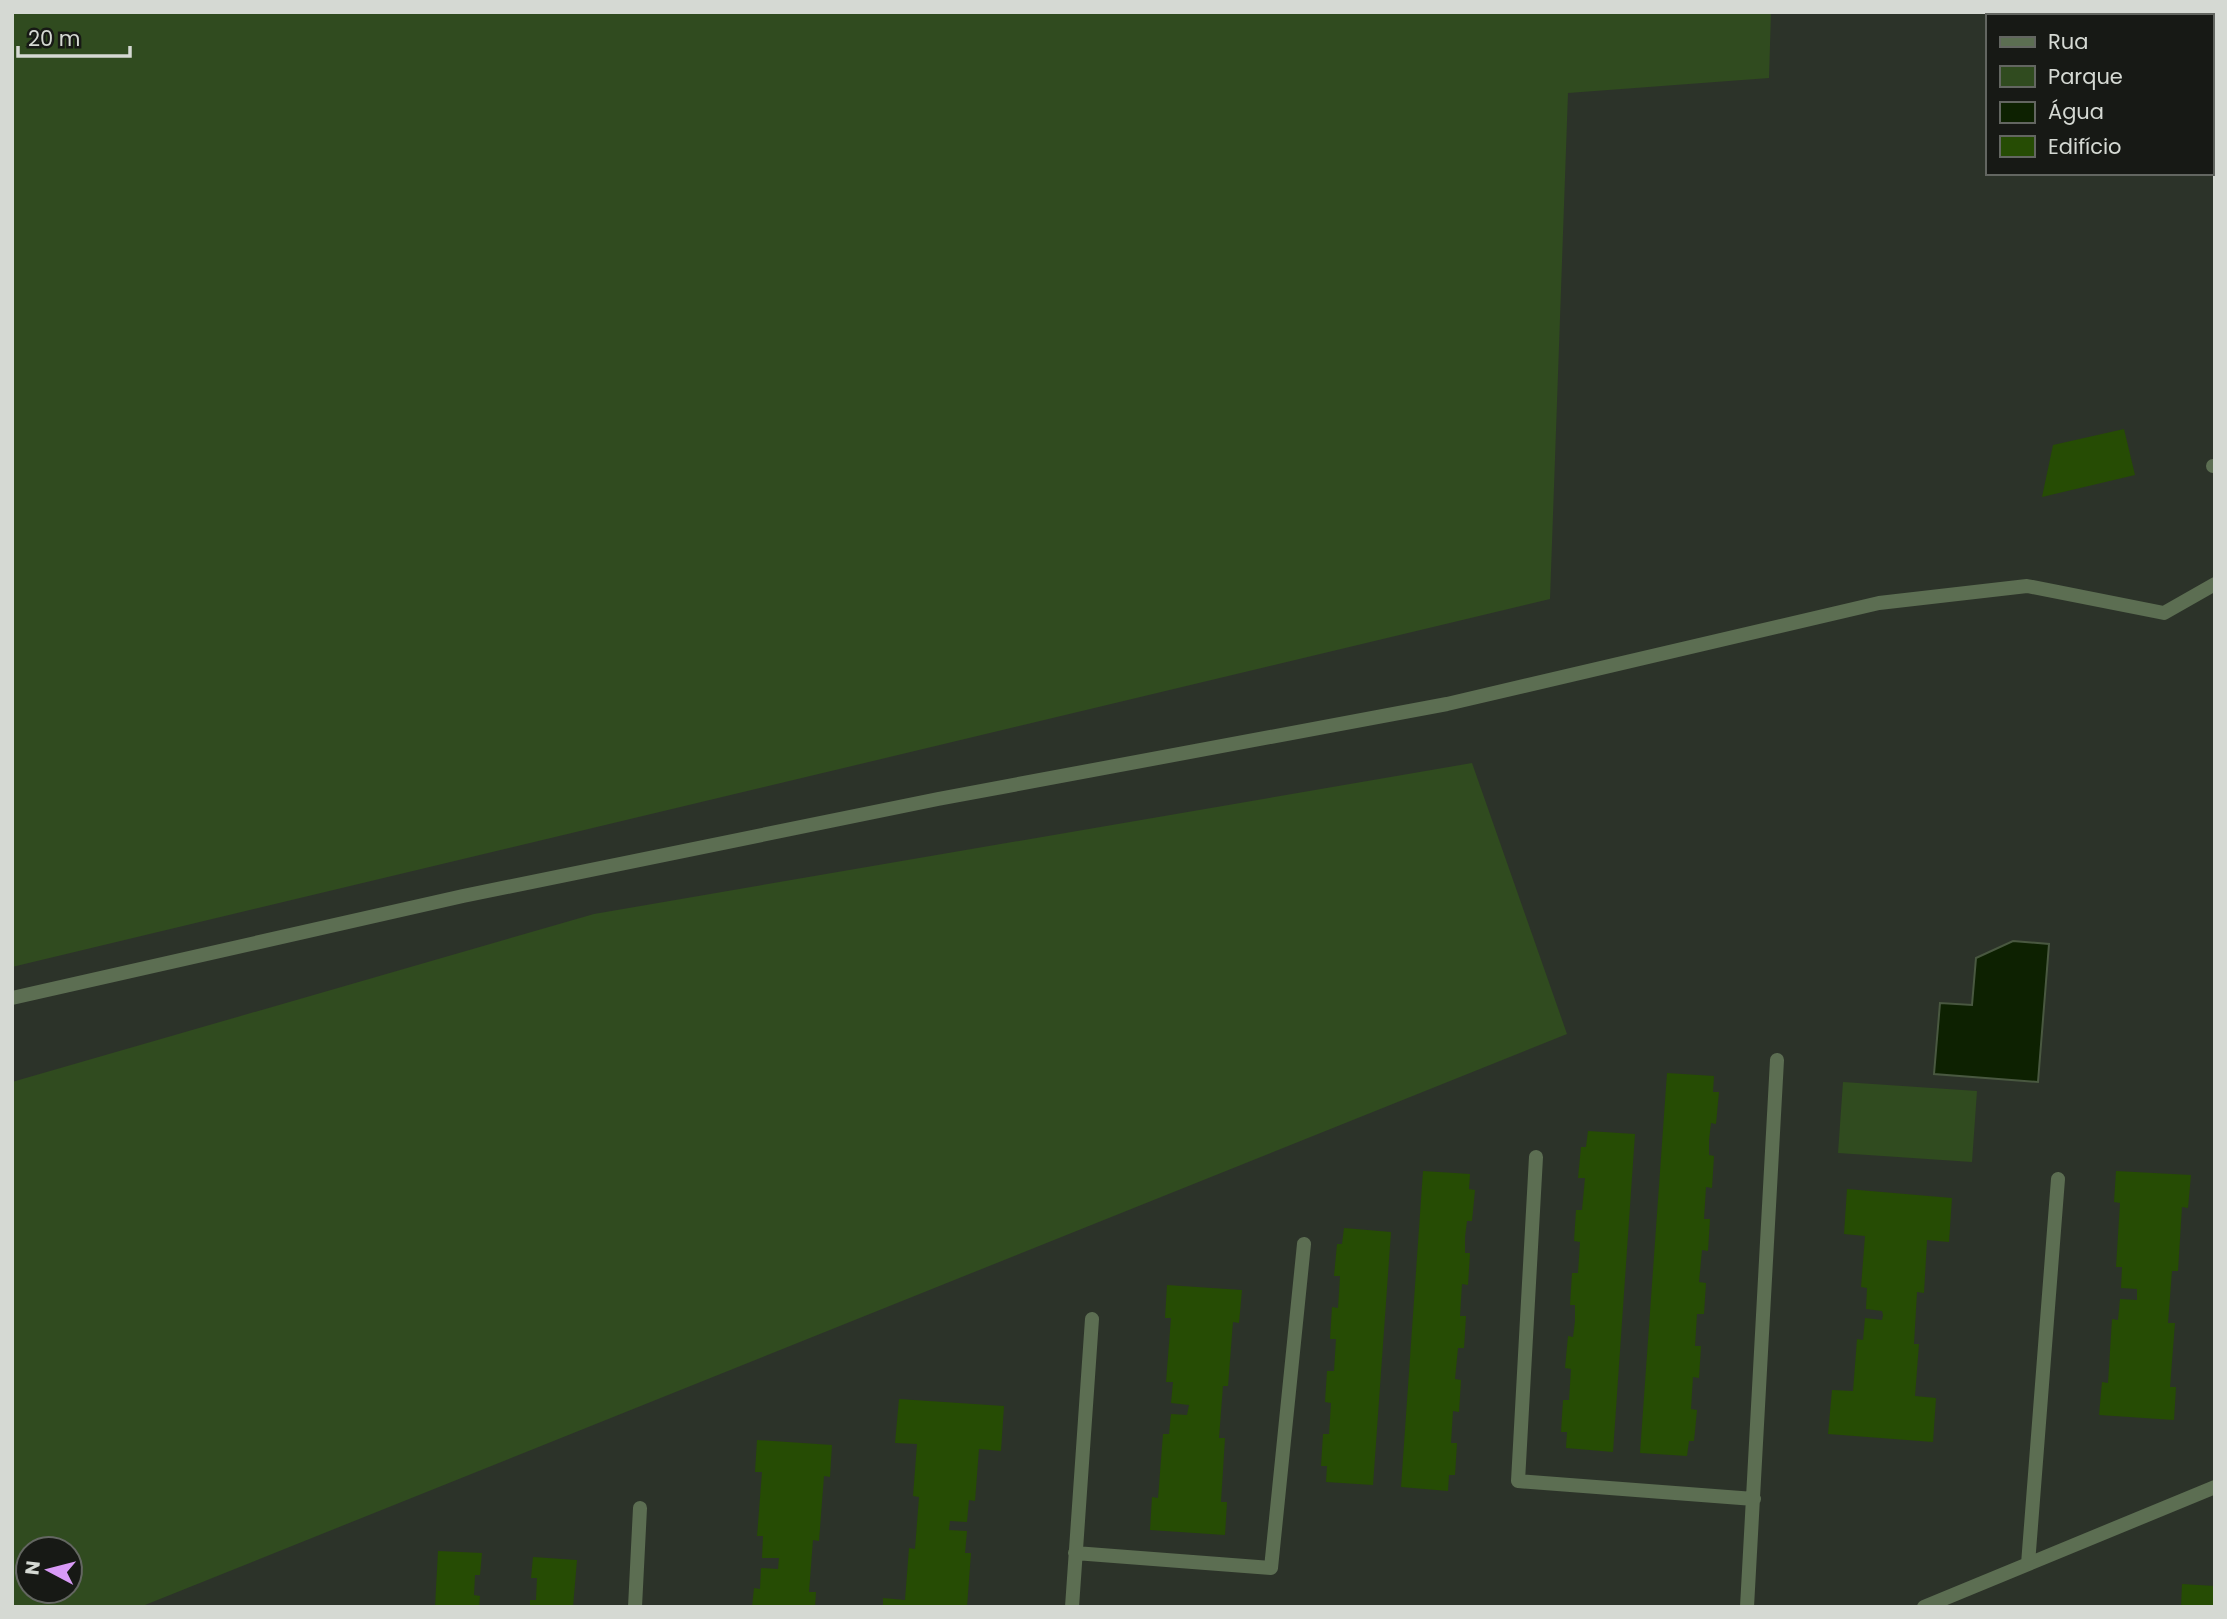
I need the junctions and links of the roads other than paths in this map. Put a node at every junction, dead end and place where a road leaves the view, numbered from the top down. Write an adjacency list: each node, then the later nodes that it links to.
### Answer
1 (2215, 584): 2 (street)
2 (12, 998)
3 (1777, 1060): 9 (street)
4 (1536, 1157): 9 (street)
5 (2058, 1179): 12 (street)
6 (1304, 1244): 11 (street)
7 (1091, 1319): 11 (street)
8 (2215, 1488): 12 (street)
9 (1754, 1499): 15 (street)
10 (640, 1508): 13 (street)
11 (1075, 1553): 14 (street)
12 (2028, 1564): 16 (street)
13 (635, 1607)
14 (1072, 1607)
15 (1747, 1607)
16 (1924, 1607)

